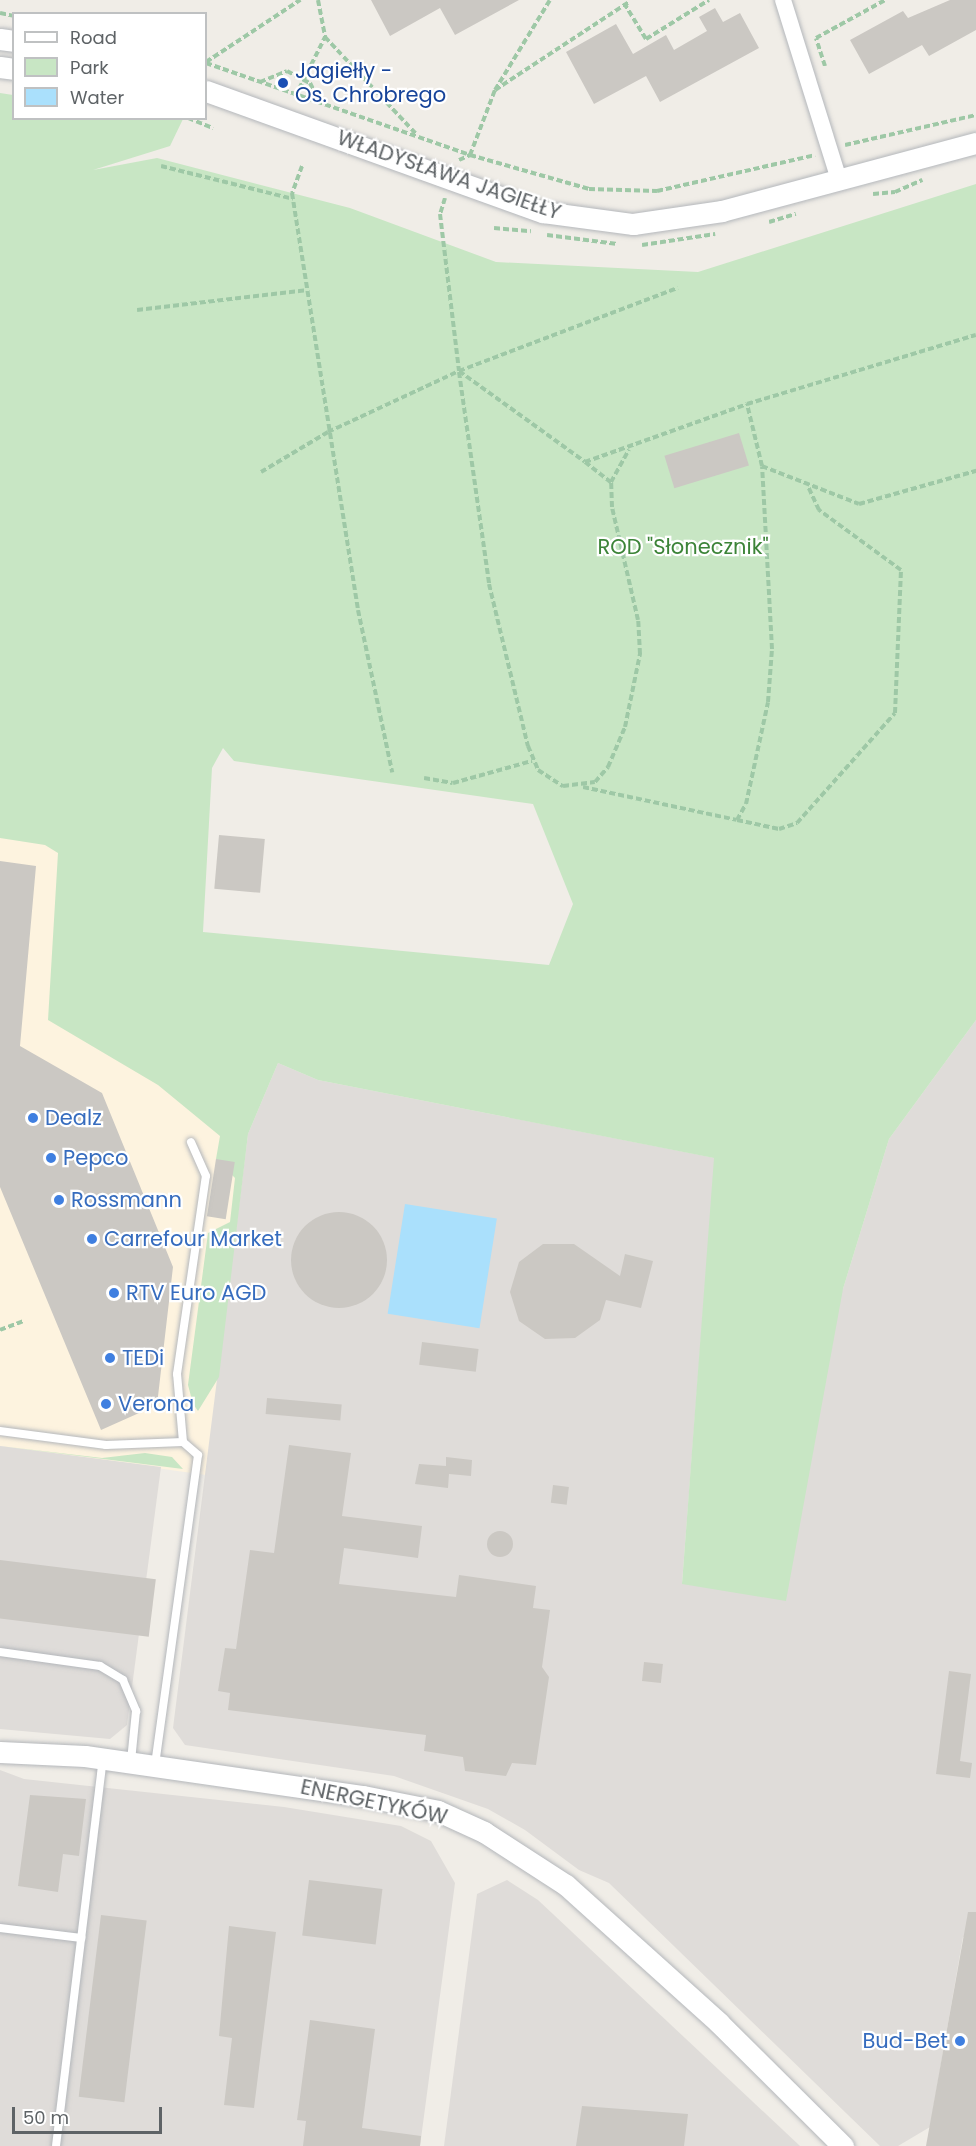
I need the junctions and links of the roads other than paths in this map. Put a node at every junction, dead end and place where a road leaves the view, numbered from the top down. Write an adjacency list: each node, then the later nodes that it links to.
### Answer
1 (783, 0): 6 (street)
2 (207, 91): 4 (street, WŁADYSŁAWA JAGIEŁŁY)
3 (207, 99): 4 (street, WŁADYSŁAWA JAGIEŁŁY)
4 (241, 103): 6 (street, WŁADYSŁAWA JAGIEŁŁY)
5 (976, 144): 6 (street, WŁADYSŁAWA JAGIEŁŁY)
6 (839, 180)
7 (191, 1142): 9 (lane)
8 (0, 1431): 9 (lane)
9 (183, 1442): 14 (lane)
10 (0, 1652): 13 (lane)
11 (0, 1752): 12 (street, ENERGETYKÓW)
12 (103, 1758): 13 (street, ENERGETYKÓW); 16 (lane)
13 (130, 1762): 14 (street, ENERGETYKÓW)
14 (155, 1765): 18 (street, ENERGETYKÓW)
15 (0, 1928): 16 (lane)
16 (81, 1938): 17 (lane)
17 (56, 2146)
18 (843, 2146)

